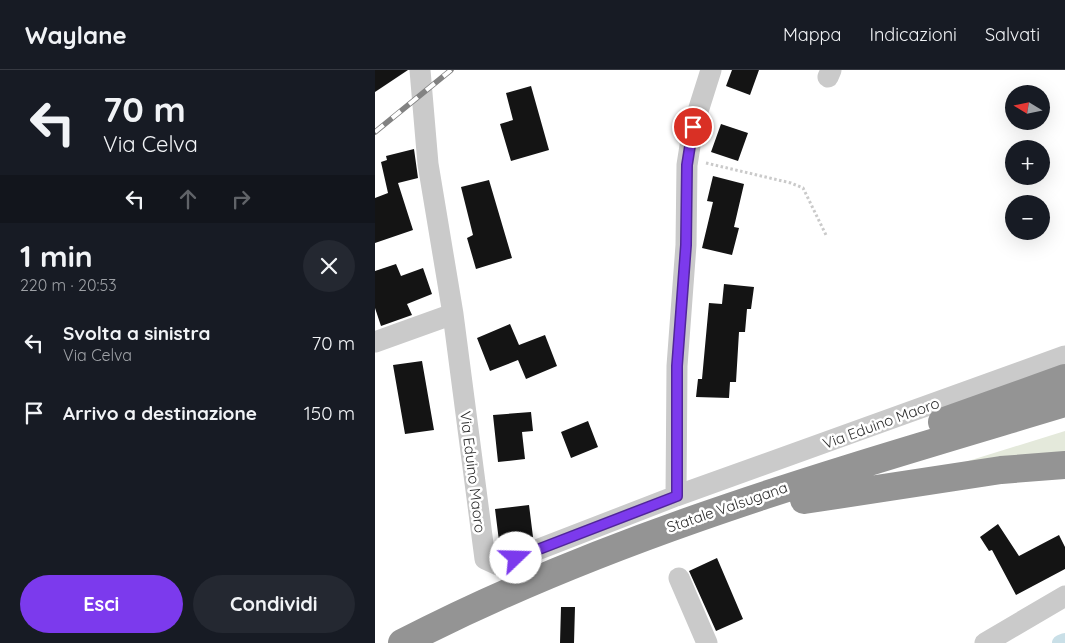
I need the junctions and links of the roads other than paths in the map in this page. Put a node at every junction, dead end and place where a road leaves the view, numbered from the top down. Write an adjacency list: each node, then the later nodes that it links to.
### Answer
1 (420, 70): 3 (street, Via Eduino Maoro)
2 (711, 70): 11 (street)
3 (453, 314): 4 (street); 11 (street, Via Eduino Maoro)
4 (375, 342)
5 (1065, 356): 11 (street, Via Eduino Maoro)
6 (1065, 378): 10 (highway)
7 (1065, 403): 10 (highway, Statale Valsugana)
8 (1065, 420): 10 (highway, Statale Valsugana)
9 (1065, 465): 10 (highway)
10 (801, 491): 14 (highway, Statale Valsugana); 15 (highway, Statale Valsugana)
11 (677, 496)
12 (679, 578): 16 (street)
13 (1065, 596): 17 (street)
14 (401, 643)
15 (435, 643)
16 (707, 643)
17 (985, 643)

